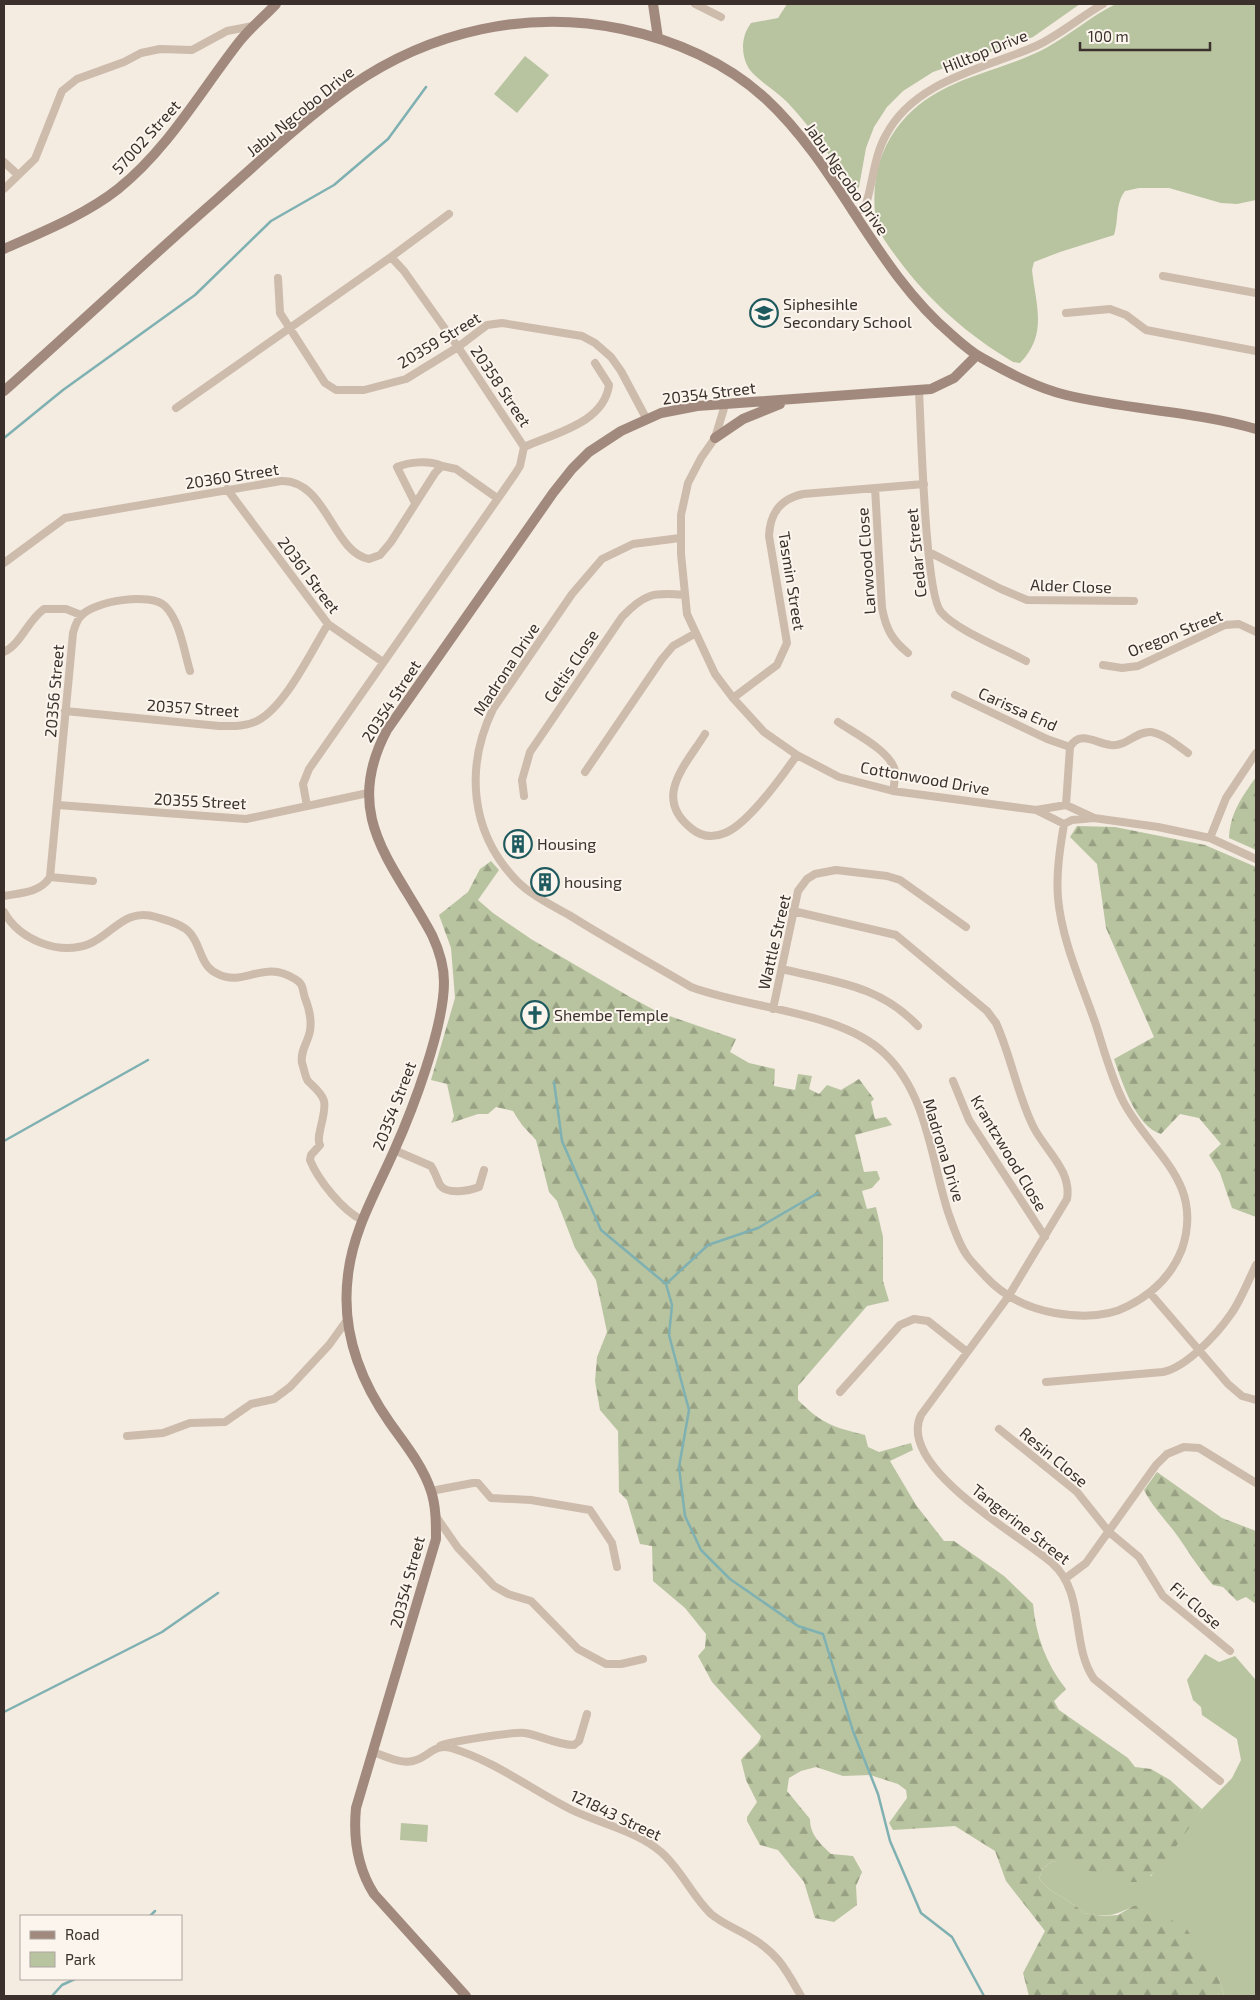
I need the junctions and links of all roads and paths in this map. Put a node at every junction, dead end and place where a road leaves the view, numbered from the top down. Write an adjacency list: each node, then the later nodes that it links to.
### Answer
1 (276, 4): 6 (street, 57002 Street)
2 (653, 4): 7 (street)
3 (695, 4): 5 (street)
4 (1103, 4): 11 (street, Hilltop Drive)
5 (721, 17)
6 (253, 26): 9 (street); 13 (street, 57002 Street)
7 (658, 38): 11 (street, Jabu Ngcobo Drive); 24 (street, Jabu Ngcobo Drive)
8 (4, 162): 9 (street)
9 (17, 174): 10 (street)
10 (4, 189)
11 (852, 211): 22 (street, Jabu Ngcobo Drive)
12 (449, 214): 14 (street)
13 (4, 250)
14 (391, 257): 19 (street); 20 (street, 20358 Street)
15 (1163, 276): 17 (street)
16 (278, 278): 19 (street, 20359 Street)
17 (1256, 293)
18 (1066, 313): 21 (street)
19 (289, 328): 20 (street, 20359 Street); 28 (street)
20 (458, 347): 29 (street, 20359 Street); 32 (street, 20358 Street)
21 (1256, 351)
22 (977, 355): 25 (street); 30 (street, Jabu Ngcobo Drive)
23 (595, 363): 32 (street)
24 (4, 391)
25 (919, 391): 26 (street); 34 (street, Cedar Street)
26 (795, 399): 27 (street, 20354 Street); 31 (street)
27 (725, 405): 29 (street, 20354 Street); 31 (street, Cottonwood Drive)
28 (176, 408)
29 (646, 418): 65 (street, 20354 Street)
30 (1256, 428)
31 (715, 438): 39 (street, Cottonwood Drive)
32 (524, 447): 37 (street, 20358 Street)
33 (442, 466): 37 (street); 38 (street, 20360 Street); 38 (street)
34 (924, 484): 35 (street, Tasmin Street); 40 (street, Cedar Street)
35 (875, 488): 49 (street, Larwood Close); 55 (street, Tasmin Street)
36 (227, 489): 38 (street, 20360 Street); 41 (street, 20360 Street); 45 (street, 20361 Street)
37 (497, 498): 51 (street, 20358 Street)
38 (415, 503)
39 (680, 538): 42 (street, Cottonwood Drive); 83 (street, Madrona Drive)
40 (929, 552): 43 (street, Alder Close); 50 (street, Cedar Street)
41 (4, 564)
42 (684, 595): 47 (street, Cottonwood Drive); 66 (street, Celtis Close)
43 (1134, 601)
44 (81, 615): 48 (street); 53 (street); 56 (street, 20356 Street)
45 (328, 624): 51 (street, 20361 Street); 56 (street, 20357 Street)
46 (1256, 632): 52 (street, Oregon Street)
47 (696, 633): 55 (street, Cottonwood Drive); 63 (street)
48 (4, 652)
49 (908, 653)
50 (1026, 661)
51 (383, 662): 68 (street, 20358 Street)
52 (1103, 665)
53 (190, 671)
54 (955, 695): 59 (street, Carissa End)
55 (733, 698): 62 (street, Cottonwood Drive)
56 (65, 711): 67 (street, 20356 Street)
57 (838, 722): 64 (street)
58 (705, 734): 62 (street)
59 (1070, 747): 60 (street); 69 (street)
60 (1188, 753)
61 (1256, 753): 74 (street)
62 (797, 755): 64 (street, Cottonwood Drive)
63 (585, 772)
64 (893, 791): 70 (street, Cottonwood Drive)
65 (368, 793): 68 (street, 20355 Street); 86 (street, 20354 Street)
66 (524, 796)
67 (58, 805): 68 (street, 20355 Street); 76 (street, 20356 Street)
68 (308, 806)
69 (1066, 807): 70 (street, Cottonwood Drive); 71 (street, Cottonwood Drive); 72 (street); 73 (street, Madrona Drive)
70 (1036, 810): 73 (street, Cottonwood Drive)
71 (1094, 818): 72 (street, Cottonwood Drive); 74 (street, Cottonwood Drive)
72 (1072, 820): 73 (street)
73 (1060, 822): 91 (street, Madrona Drive)
74 (1210, 838): 75 (street, Cottonwood Drive)
75 (1256, 859)
76 (50, 877): 77 (street); 78 (street)
77 (93, 881)
78 (4, 896)
79 (794, 911): 81 (street, Wattle Street); 82 (street, Wattle Street); 89 (street, Tangerine Street)
80 (4, 912): 88 (street)
81 (966, 927)
82 (782, 969): 83 (street, Wattle Street); 84 (street)
83 (773, 1009): 92 (street, Madrona Drive)
84 (918, 1026)
85 (953, 1081): 89 (street, Krantzwood Close)
86 (394, 1150): 87 (street); 88 (street, 20354 Street)
87 (484, 1170)
88 (362, 1220): 93 (street, 20354 Street)
89 (1045, 1237): 92 (street, Tangerine Street)
90 (1256, 1266): 94 (street)
91 (1150, 1293): 92 (street, Madrona Drive); 94 (street)
92 (1008, 1297): 95 (street, Tangerine Street)
93 (347, 1320): 100 (street); 102 (street, 20354 Street)
94 (1198, 1350): 96 (street); 98 (street)
95 (967, 1352): 97 (street); 106 (street, Tangerine Street)
96 (1046, 1382)
97 (840, 1392)
98 (1256, 1400)
99 (999, 1429): 104 (street, Resin Close)
100 (127, 1436)
101 (1256, 1484): 104 (street)
102 (431, 1491): 103 (street, 20354 Street); 105 (street)
103 (435, 1515): 108 (street); 111 (street, 20354 Street)
104 (1109, 1532): 106 (street); 107 (street, Fir Close)
105 (618, 1567)
106 (1066, 1578): 112 (street, Tangerine Street)
107 (1230, 1651)
108 (643, 1659)
109 (587, 1714): 110 (street)
110 (439, 1747): 111 (street); 114 (street, 121843 Street)
111 (373, 1752): 113 (street, 20354 Street)
112 (1220, 1781)
113 (466, 1996)
114 (801, 1996)

